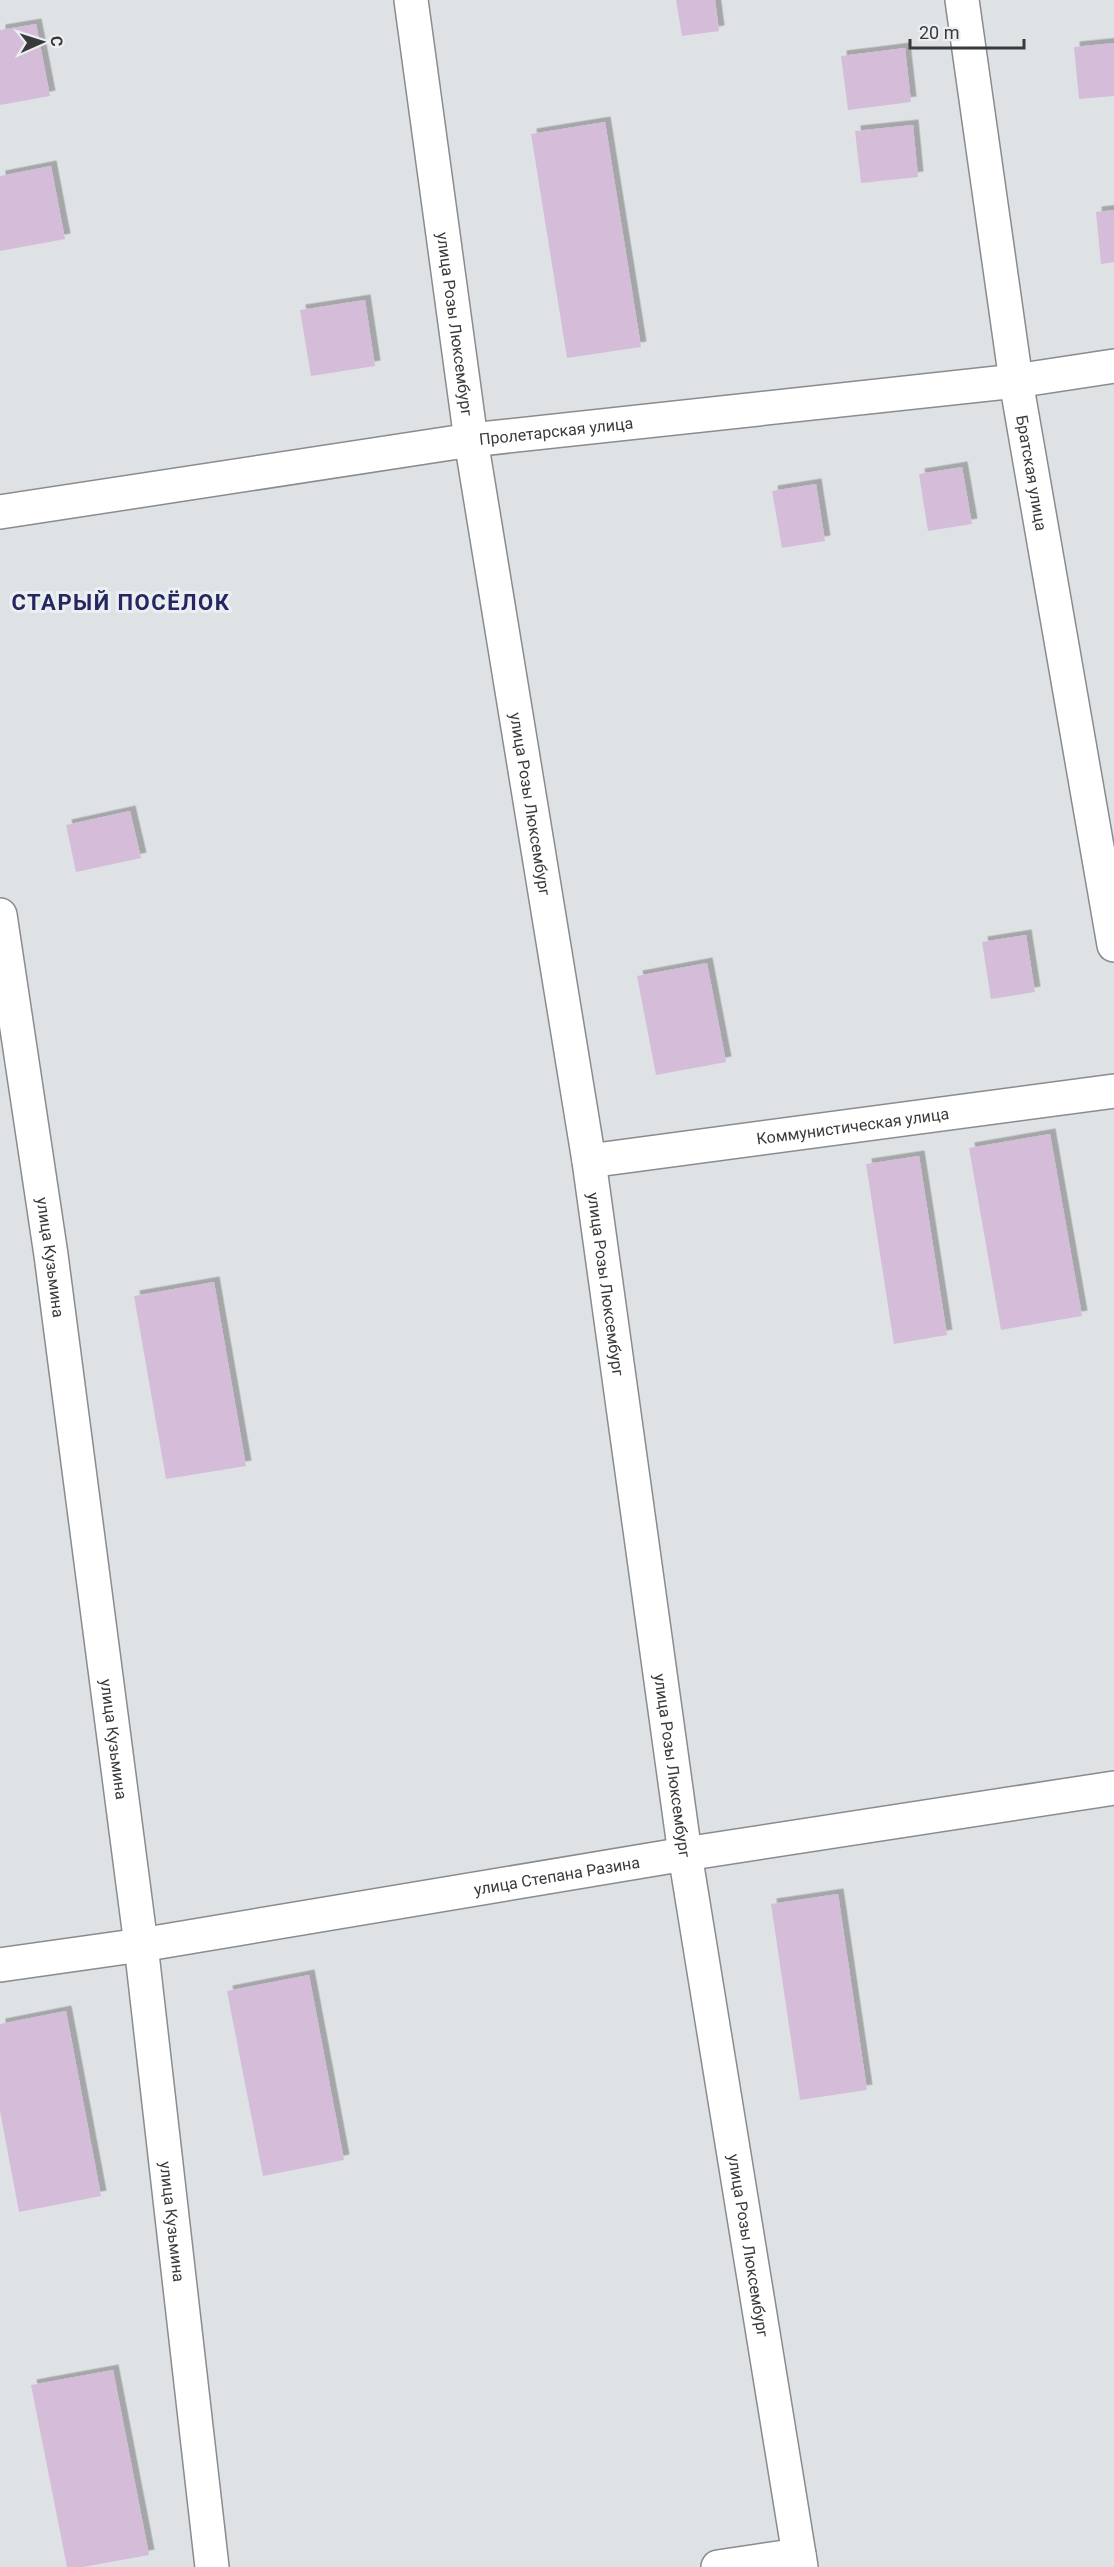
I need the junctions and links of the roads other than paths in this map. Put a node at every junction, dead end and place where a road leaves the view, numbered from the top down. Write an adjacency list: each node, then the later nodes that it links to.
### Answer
1 (411, 0): 5 (street, улица Розы Люксембург)
2 (962, 0): 4 (street, Братская улица)
3 (1114, 366): 4 (street, Пролетарская улица)
4 (1016, 381): 5 (street, Пролетарская улица); 8 (street, Братская улица)
5 (471, 440): 6 (street, Пролетарская улица); 10 (street, улица Розы Люксембург)
6 (0, 512)
7 (0, 915): 13 (street, улица Кузьмина)
8 (1114, 945)
9 (1114, 1091): 10 (street, Коммунистическая улица)
10 (589, 1161): 12 (street, улица Розы Люксембург)
11 (1114, 1788): 12 (street, улица Степана Разина)
12 (685, 1854): 13 (street, улица Степана Разина); 15 (street, улица Розы Люксембург)
13 (141, 1945): 14 (street, улица Степана Разина); 16 (street, улица Кузьмина)
14 (0, 1965)
15 (800, 2561): 17 (street)
16 (212, 2567)
17 (718, 2567)

